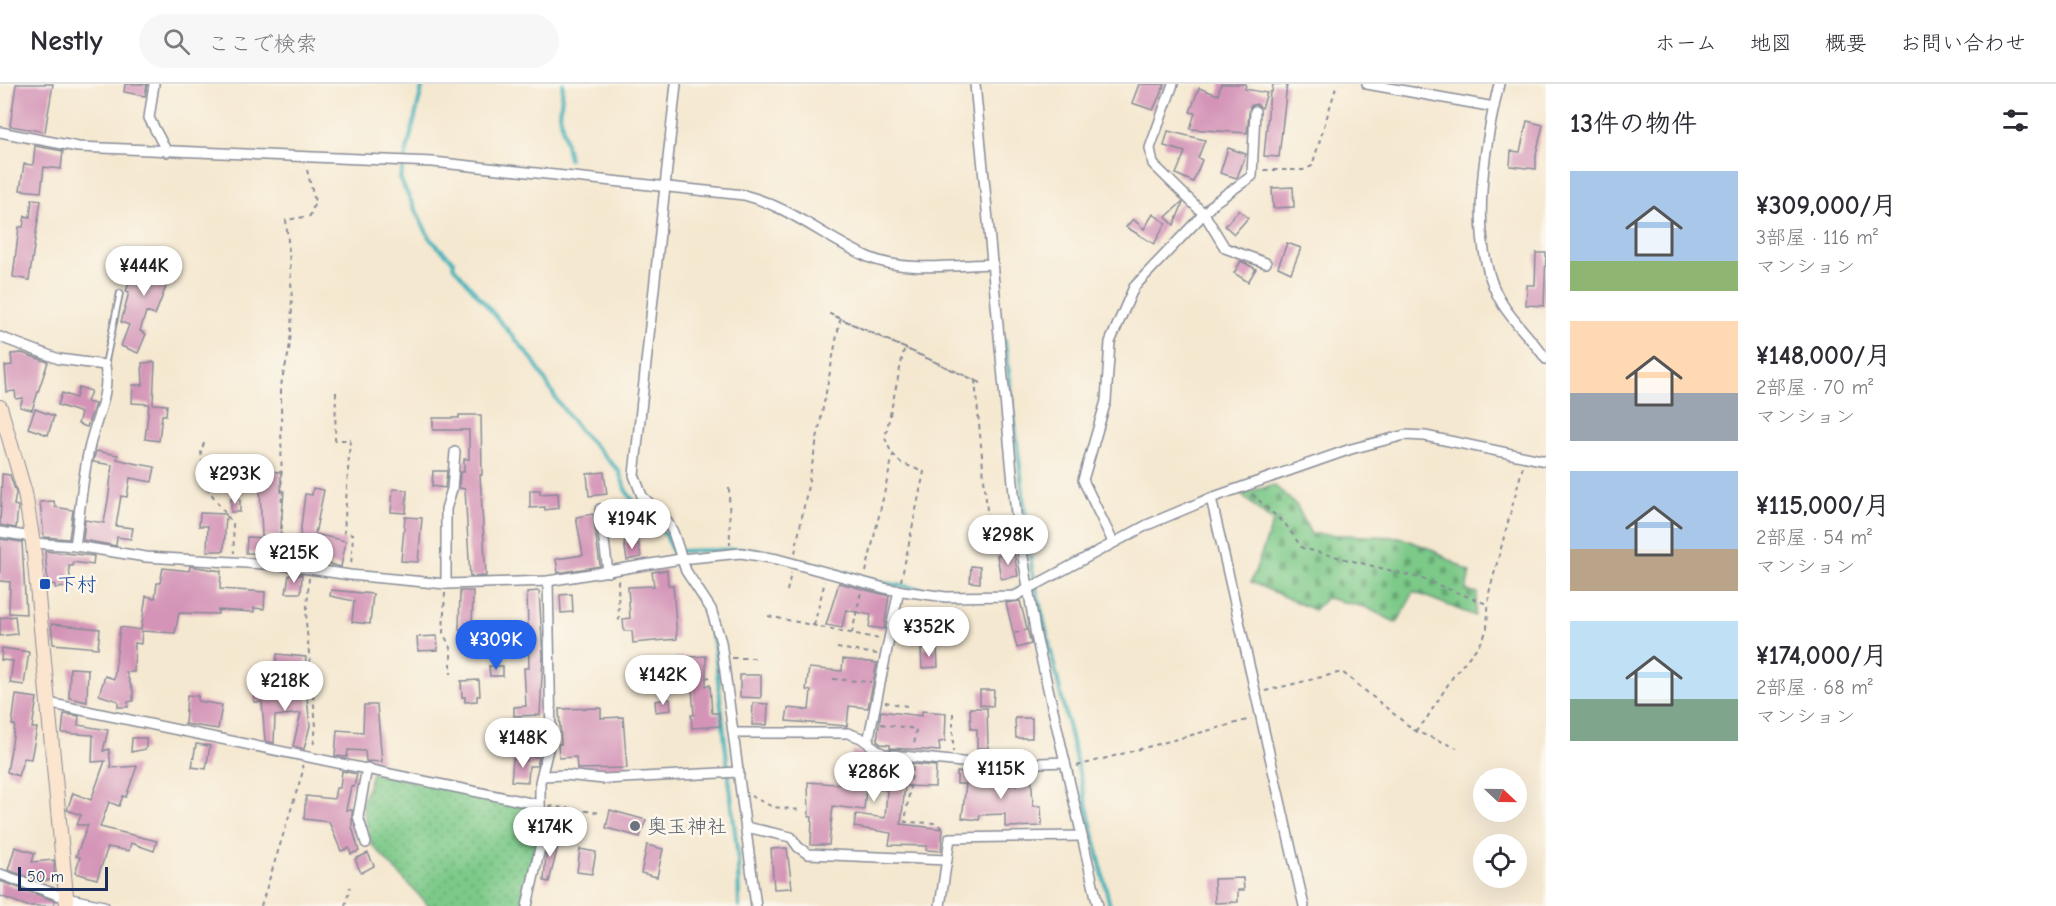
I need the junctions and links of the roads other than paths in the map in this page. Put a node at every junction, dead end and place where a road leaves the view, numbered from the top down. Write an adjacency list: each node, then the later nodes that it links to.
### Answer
1 (154, 84): 10 (street)
2 (676, 84): 11 (street)
3 (975, 84): 14 (street)
4 (1173, 84): 12 (street)
5 (1367, 84): 7 (street)
6 (1499, 84): 7 (street)
7 (1494, 107): 17 (street)
8 (1255, 111): 12 (street)
9 (0, 132): 10 (street)
10 (167, 152): 11 (street)
11 (666, 185): 14 (street); 28 (street)
12 (1205, 215): 13 (street); 26 (street)
13 (1266, 263)
14 (993, 264): 32 (street)
15 (120, 293): 18 (lane)
16 (0, 337): 18 (street)
17 (1546, 359)
18 (105, 365): 27 (street)
19 (0, 407): 25 (street)
20 (455, 452): 31 (street)
21 (1546, 461): 22 (street)
22 (1211, 498): 26 (street); 55 (street)
23 (600, 509): 29 (street)
24 (0, 532): 25 (street)
25 (32, 540): 27 (street); 34 (street)
26 (1113, 542): 32 (street)
27 (75, 546): 31 (street)
28 (681, 559): 29 (street); 33 (street); 35 (street)
29 (613, 570): 30 (street)
30 (548, 581): 31 (street); 42 (street)
31 (446, 584)
32 (1028, 589): 33 (street); 38 (street)
33 (899, 590): 36 (street)
34 (48, 703): 39 (street); 49 (street)
35 (734, 734): 36 (street); 41 (street)
36 (868, 742): 37 (street)
37 (883, 754): 38 (street); 40 (street)
38 (1066, 766): 45 (street)
39 (367, 768): 43 (street); 46 (street)
40 (884, 771)
41 (739, 772): 42 (street); 44 (street)
42 (542, 776): 43 (street)
43 (540, 805): 51 (street)
44 (746, 827): 47 (street); 52 (street)
45 (1082, 837): 47 (street); 54 (street)
46 (366, 843)
47 (947, 860): 53 (street)
48 (0, 874): 49 (street)
49 (66, 902): 50 (street)
50 (104, 906)
51 (526, 906)
52 (756, 906)
53 (940, 906)
54 (1098, 906)
55 (1304, 906)

